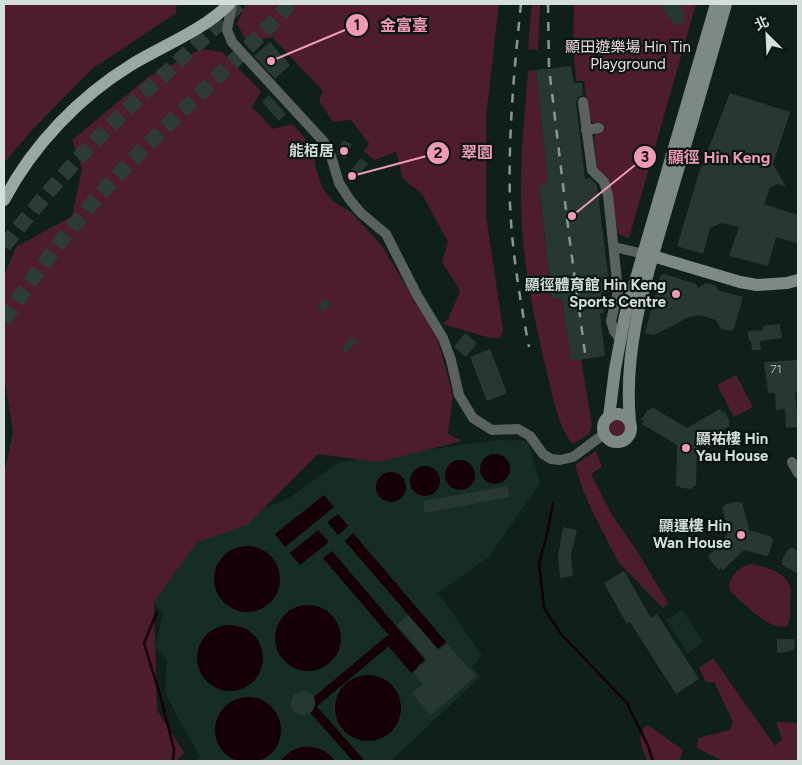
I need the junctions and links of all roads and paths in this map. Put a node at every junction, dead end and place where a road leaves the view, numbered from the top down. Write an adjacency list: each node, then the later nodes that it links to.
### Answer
1 (230, 4): 7 (main road); 14 (street)
2 (716, 4): 9 (street)
3 (726, 4): 9 (street)
4 (583, 102): 6 (street)
5 (599, 128): 6 (street)
6 (586, 130): 8 (street)
7 (4, 200)
8 (614, 247): 9 (street); 11 (street)
9 (648, 255): 10 (street); 11 (street); 13 (street)
10 (798, 280)
11 (620, 339): 12 (street)
12 (608, 416): 13 (street); 14 (street)
13 (630, 422): 14 (street)
14 (604, 434)
15 (792, 462): 16 (street)
16 (798, 473)

